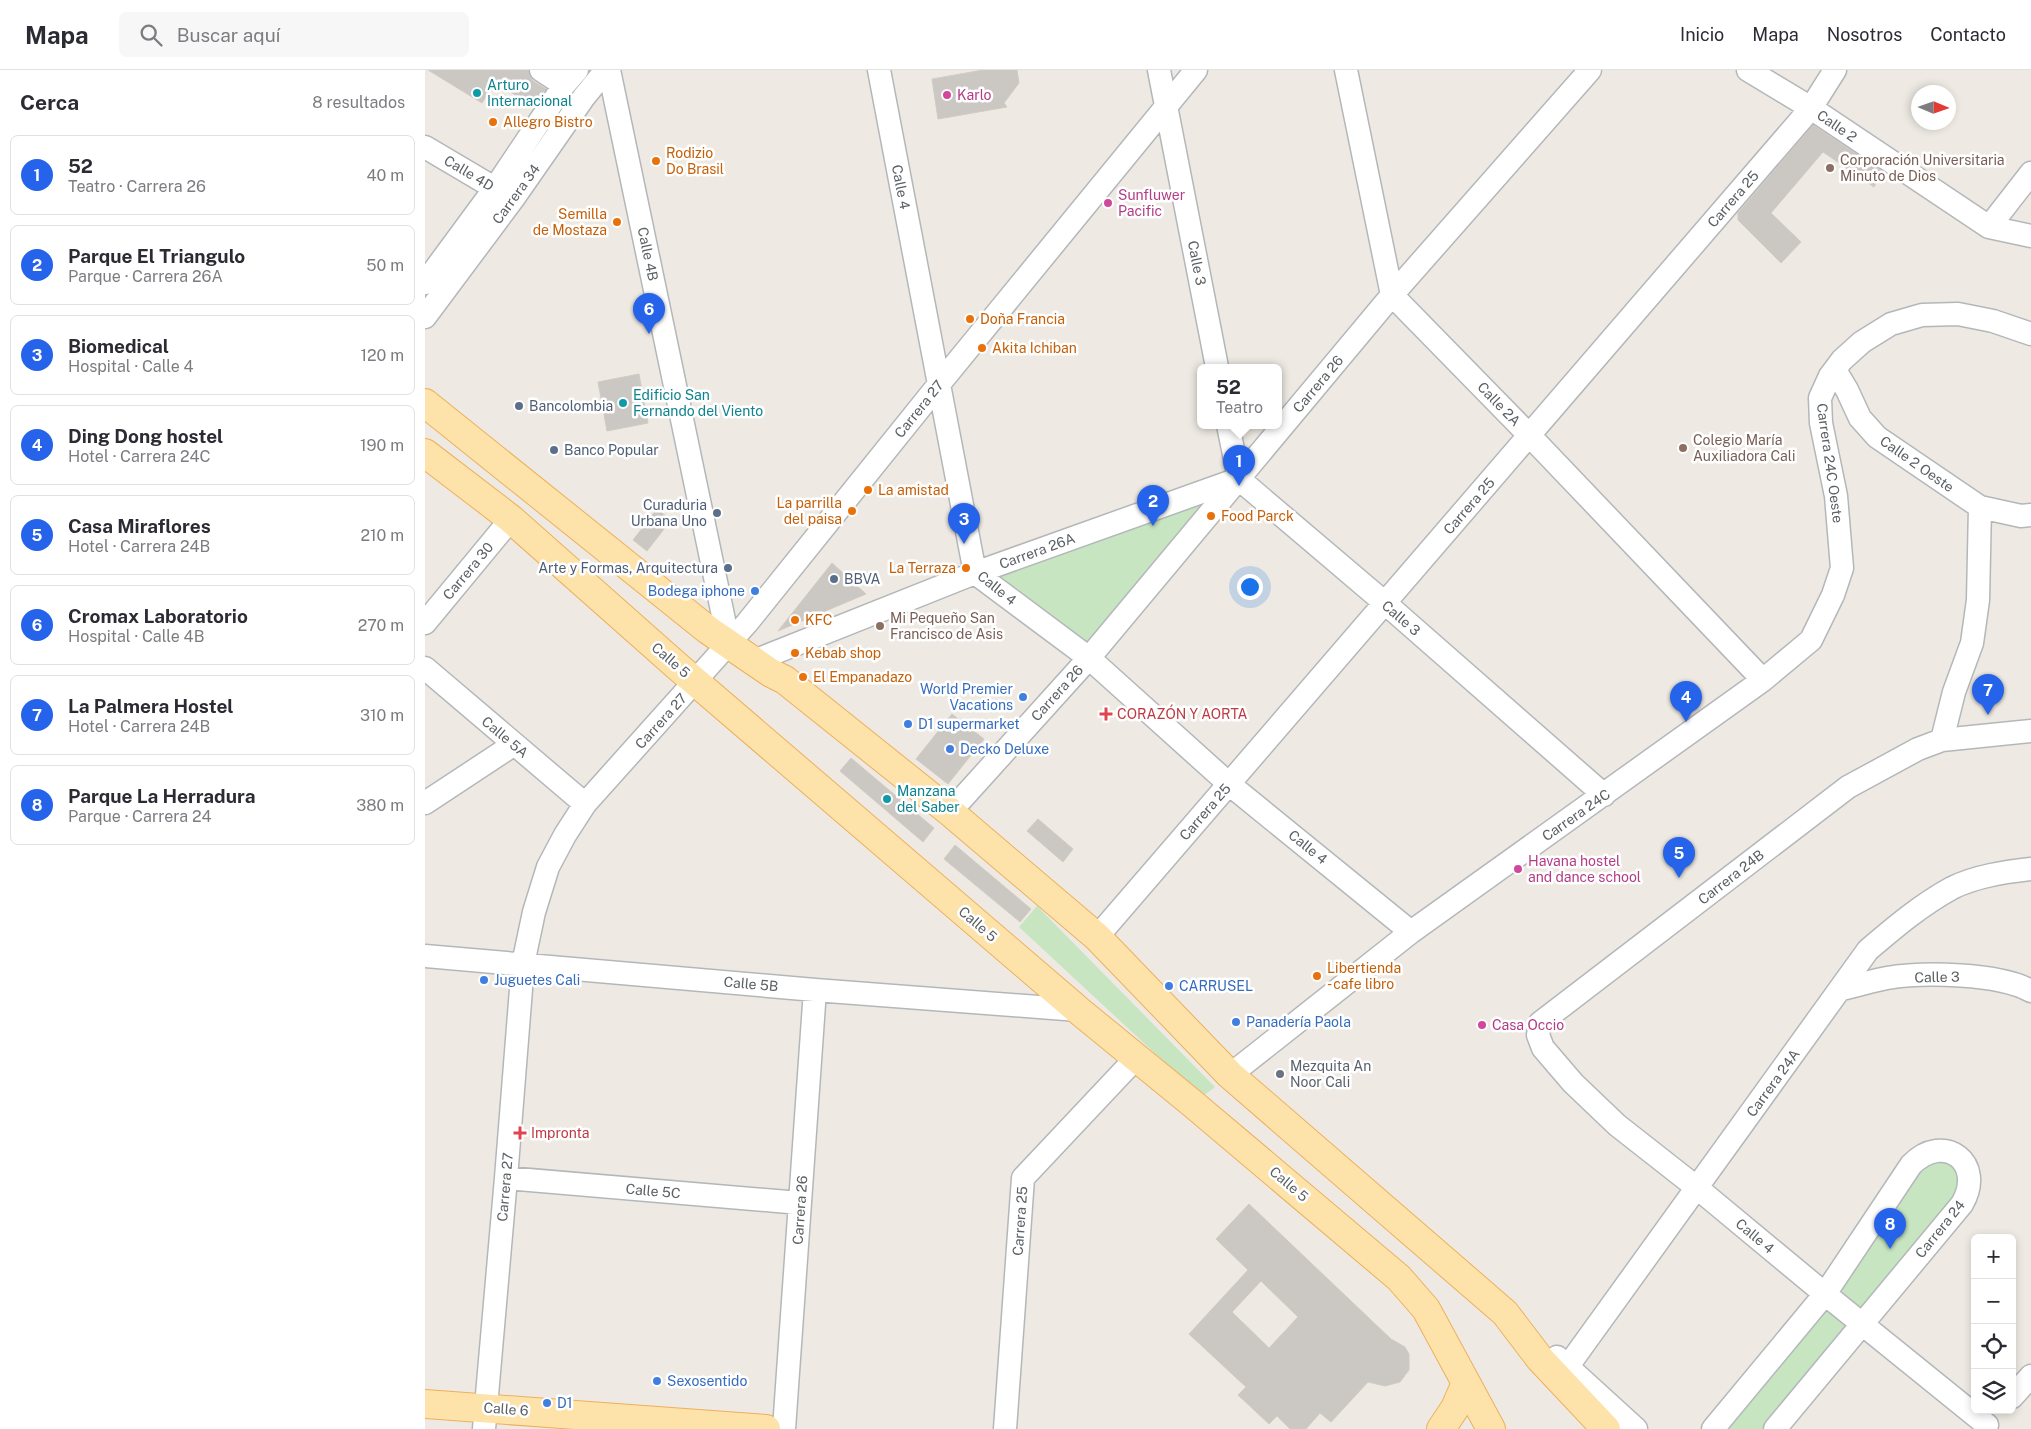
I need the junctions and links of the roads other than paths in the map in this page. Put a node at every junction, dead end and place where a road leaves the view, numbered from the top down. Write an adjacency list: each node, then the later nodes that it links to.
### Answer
1 (541, 70): 10 (street)
2 (608, 70): 15 (street, Carrera 34); 39 (street, Calle 4B)
3 (879, 70): 24 (street, Calle 4)
4 (1159, 70): 11 (street, Calle 3)
5 (1196, 70): 11 (street, Carrera 27)
6 (1346, 70): 19 (street)
7 (1589, 70): 19 (street, Carrera 26)
8 (1748, 70): 12 (street, Calle 2)
9 (1835, 70): 12 (street, Carrera 25)
10 (571, 78): 15 (street, Carrera 34)
11 (1166, 107): 22 (street, Calle 3); 24 (street, Carrera 27)
12 (1811, 108): 16 (street, Calle 2); 29 (street, Carrera 25)
13 (425, 146): 15 (street, Calle 4D)
14 (2031, 174): 16 (street)
15 (504, 194): 18 (street, Carrera 34); 20 (street, Carrera 34)
16 (1989, 227): 17 (street, Calle 2)
17 (2031, 236)
18 (425, 283)
19 (1392, 295): 26 (street, Carrera 26); 29 (street, Calle 2A)
20 (425, 317)
21 (2031, 334): 23 (street, Carrera 24C Oeste)
22 (1216, 364)
23 (1835, 370): 32 (street, Calle 2 Oeste); 35 (street, Carrera 24C Oeste)
24 (939, 383): 36 (street, Calle 4); 39 (street, Carrera 27)
25 (425, 403): 39 (main road)
26 (1282, 427)
27 (1229, 429): 31 (street)
28 (1281, 429): 31 (street, Carrera 26)
29 (1529, 436): 37 (street, Carrera 25); 43 (street, Calle 2A)
30 (425, 452): 34 (main road, Calle 5)
31 (1239, 479): 36 (street, Carrera 26A); 37 (street, Calle 3); 40 (street, Carrera 26)
32 (1980, 508): 33 (street, Calle 2 Oeste); 46 (street)
33 (2031, 516)
34 (511, 519): 38 (street, Carrera 30); 44 (main road, Calle 5)
35 (1842, 568): 43 (street, Carrera 24C)
36 (975, 574): 40 (street, Calle 4); 41 (street, Carrera 26A)
37 (1385, 604): 48 (street, Carrera 25); 49 (street, Calle 3)
38 (425, 623)
39 (729, 644): 41 (main road); 44 (street, Carrera 27)
40 (1089, 658): 48 (street, Calle 4); 52 (street, Carrera 26)
41 (754, 661): 52 (main road)
42 (425, 668): 47 (street, Calle 5A)
43 (1763, 680): 49 (street, Carrera 24C)
44 (696, 681): 51 (street, Carrera 27); 61 (main road, Calle 5)
45 (2031, 731): 46 (street, Carrera 24B)
46 (1942, 740): 62 (street, Carrera 24B)
47 (513, 744): 50 (street); 51 (street, Calle 5A)
48 (1229, 784): 54 (street, Calle 4); 55 (street, Carrera 25)
49 (1604, 795): 54 (street, Carrera 24C)
50 (425, 803)
51 (585, 804): 57 (street, Carrera 27)
52 (950, 812): 55 (main road)
53 (2031, 869): 58 (street, Carrera 24A)
54 (1411, 932): 64 (street, Carrera 24C)
55 (1097, 937): 64 (main road)
56 (425, 956): 57 (street, Calle 5B)
57 (523, 964): 59 (street, Calle 5B); 65 (street, Carrera 27)
58 (1841, 989): 60 (street, Calle 3); 66 (street, Carrera 24A)
59 (815, 990): 61 (street, Calle 5B); 67 (street, Carrera 26)
60 (2031, 991)
61 (1077, 1010): 63 (main road, Calle 5)
62 (1538, 1035): 66 (street, Calle 4)
63 (1136, 1058): 73 (main road, Calle 5); 80 (street, Carrera 25)
64 (1230, 1075): 69 (main road)
65 (506, 1178): 67 (street, Calle 5C); 76 (street, Carrera 27)
66 (1696, 1187): 68 (street, Calle 4); 71 (street, Carrera 24A)
67 (800, 1204): 79 (street, Carrera 26)
68 (1825, 1294): 70 (street, Calle 4); 70 (street, Carrera 24); 85 (street, Carrera 24)
69 (1505, 1313): 71 (street); 83 (main road)
70 (1862, 1323): 77 (street, Calle 4); 86 (street, Carrera 24)
71 (1568, 1366): 84 (street)
72 (2031, 1376): 74 (street)
73 (1466, 1383): 81 (main road); 82 (main road, Calle 5)
74 (2016, 1393)
75 (425, 1404): 76 (main road, Calle 6)
76 (484, 1418): 78 (main road, Calle 6)
77 (1990, 1421)
78 (766, 1429)
79 (784, 1429)
80 (1005, 1429)
81 (1441, 1429)
82 (1491, 1429)
83 (1606, 1429)
84 (1636, 1429)
85 (1713, 1429)
86 (1775, 1429)

